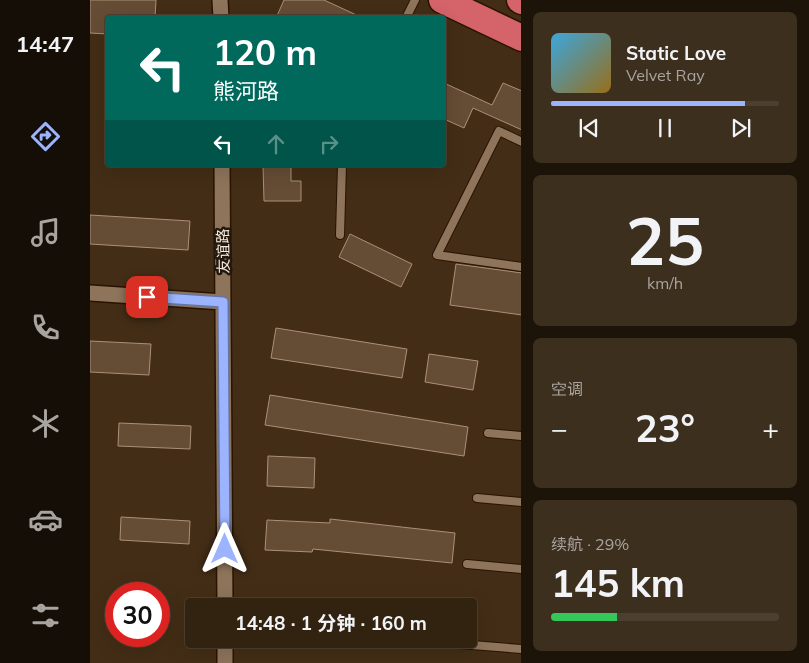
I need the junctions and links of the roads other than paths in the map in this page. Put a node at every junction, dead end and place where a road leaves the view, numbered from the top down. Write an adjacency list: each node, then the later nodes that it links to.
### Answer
1 (220, 0): 5 (street)
2 (415, 0): 6 (lane)
3 (442, 0): 8 (highway)
4 (480, 0): 7 (highway)
5 (220, 15)
6 (408, 15)
7 (521, 20)
8 (521, 38)
9 (521, 142): 13 (lane)
10 (222, 167): 15 (street, 友谊路)
11 (342, 167): 12 (lane)
12 (340, 235)
13 (521, 267)
14 (90, 293): 15 (street)
15 (223, 302): 22 (street, 友谊路)
16 (488, 433): 17 (lane)
17 (521, 436)
18 (476, 498): 19 (lane)
19 (521, 502)
20 (468, 564): 21 (lane)
21 (521, 568)
22 (225, 598)
23 (477, 645): 25 (lane)
24 (225, 648): 26 (street)
25 (521, 649)
26 (225, 663)

